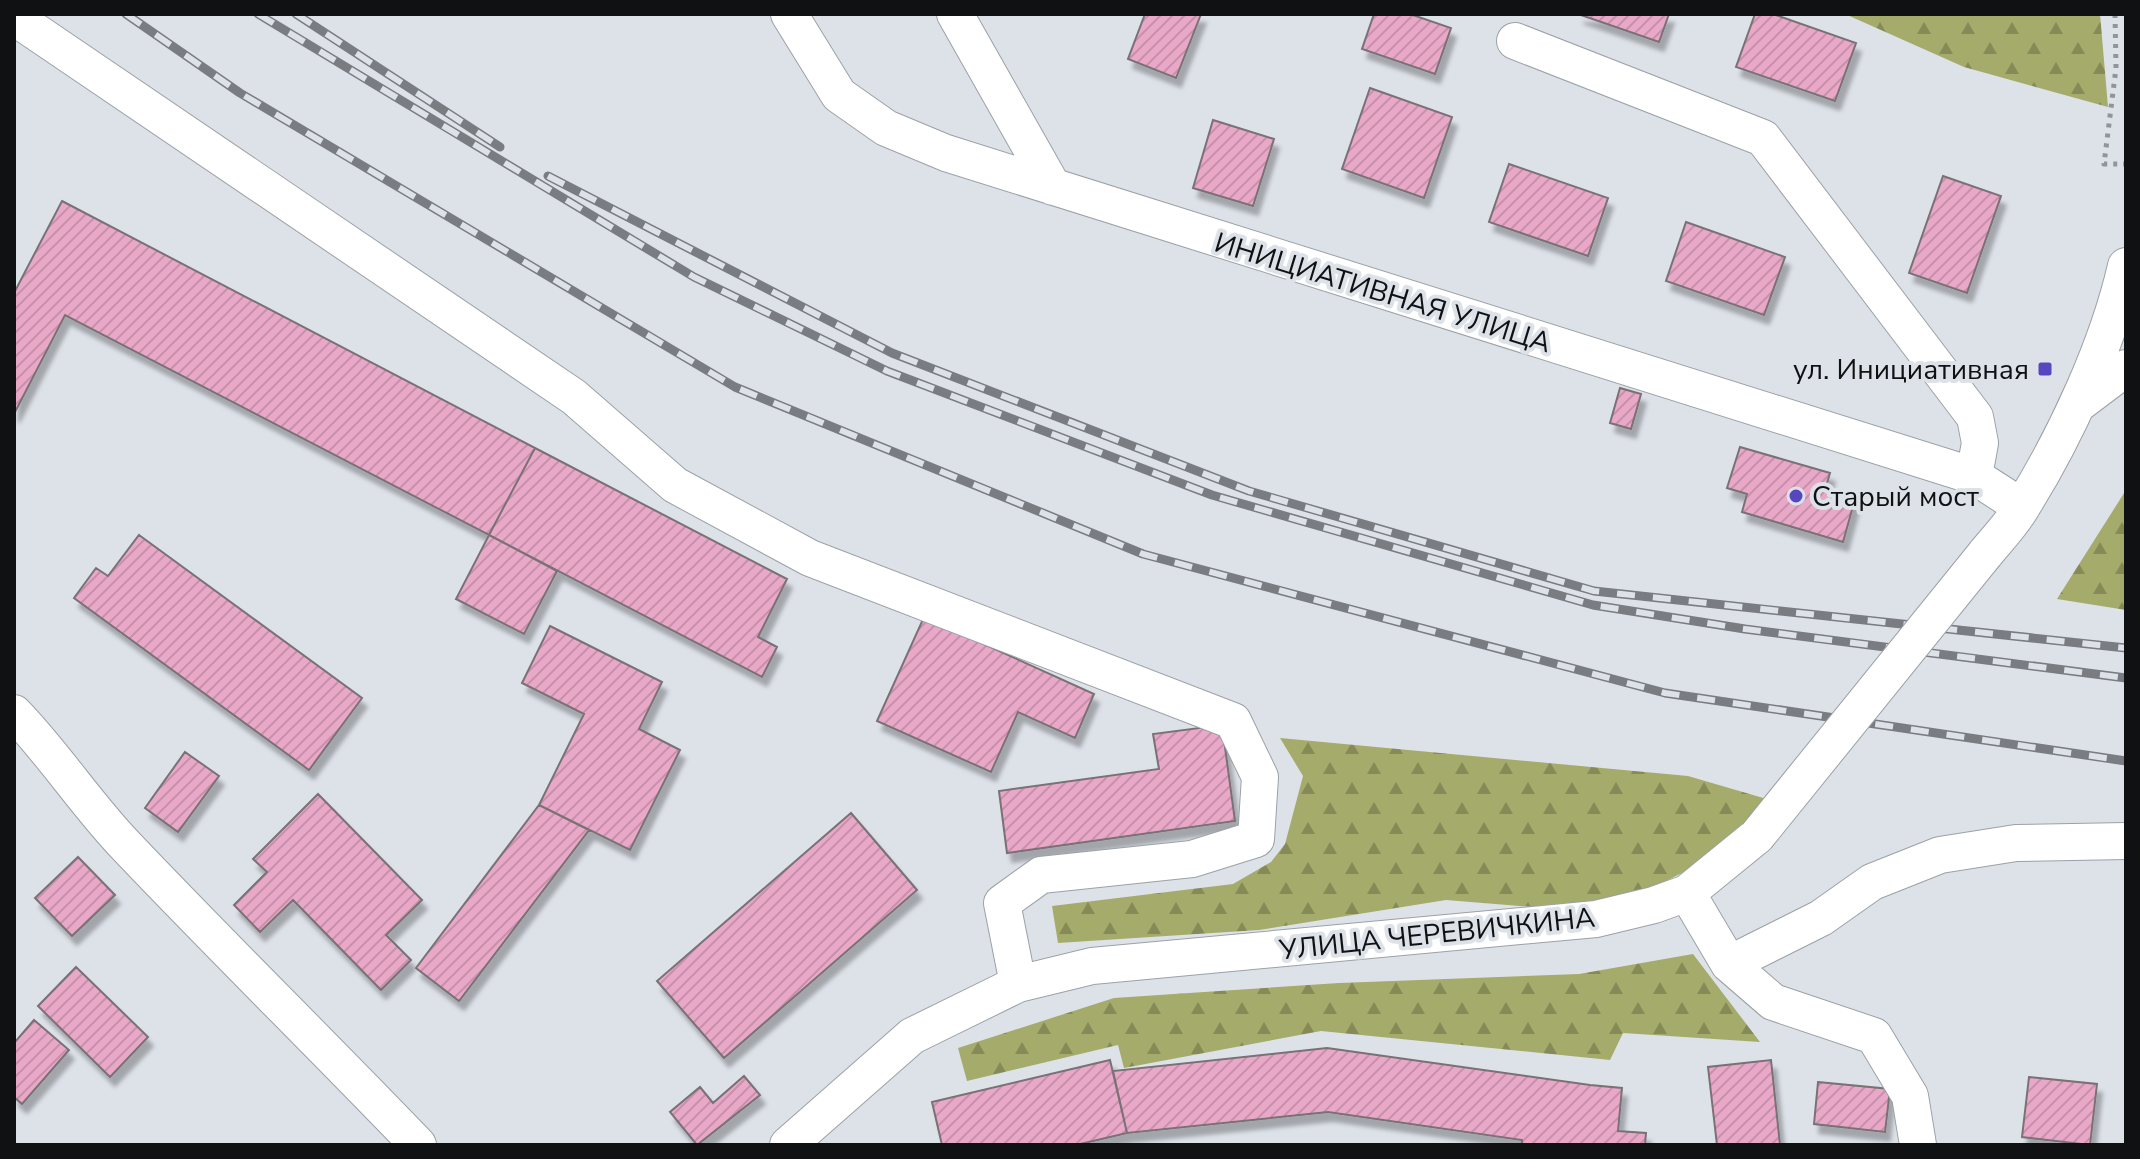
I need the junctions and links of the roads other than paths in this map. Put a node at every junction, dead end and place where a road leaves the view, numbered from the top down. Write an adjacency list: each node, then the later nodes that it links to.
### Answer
1 (789, 14): 5 (street, ИНИЦИАТИВНАЯ УЛИЦА)
2 (955, 14): 5 (street)
3 (14, 17): 15 (street)
4 (1515, 41): 9 (street)
5 (1053, 187): 9 (street, ИНИЦИАТИВНАЯ УЛИЦА)
6 (2126, 266): 8 (street, УЛИЦА ЧЕРЕВИЧКИНА)
7 (2126, 368): 8 (street)
8 (2076, 406): 10 (street, УЛИЦА ЧЕРЕВИЧКИНА)
9 (1974, 476): 10 (street, ИНИЦИАТИВНАЯ УЛИЦА)
10 (2022, 507): 13 (street, УЛИЦА ЧЕРЕВИЧКИНА, bridge)
11 (14, 713): 16 (street)
12 (2126, 841): 14 (street)
13 (1687, 893): 14 (street); 15 (street, УЛИЦА ЧЕРЕВИЧКИНА)
14 (1729, 964): 18 (street)
15 (1018, 984): 17 (street, УЛИЦА ЧЕРЕВИЧКИНА)
16 (418, 1145)
17 (788, 1145)
18 (1918, 1145)

